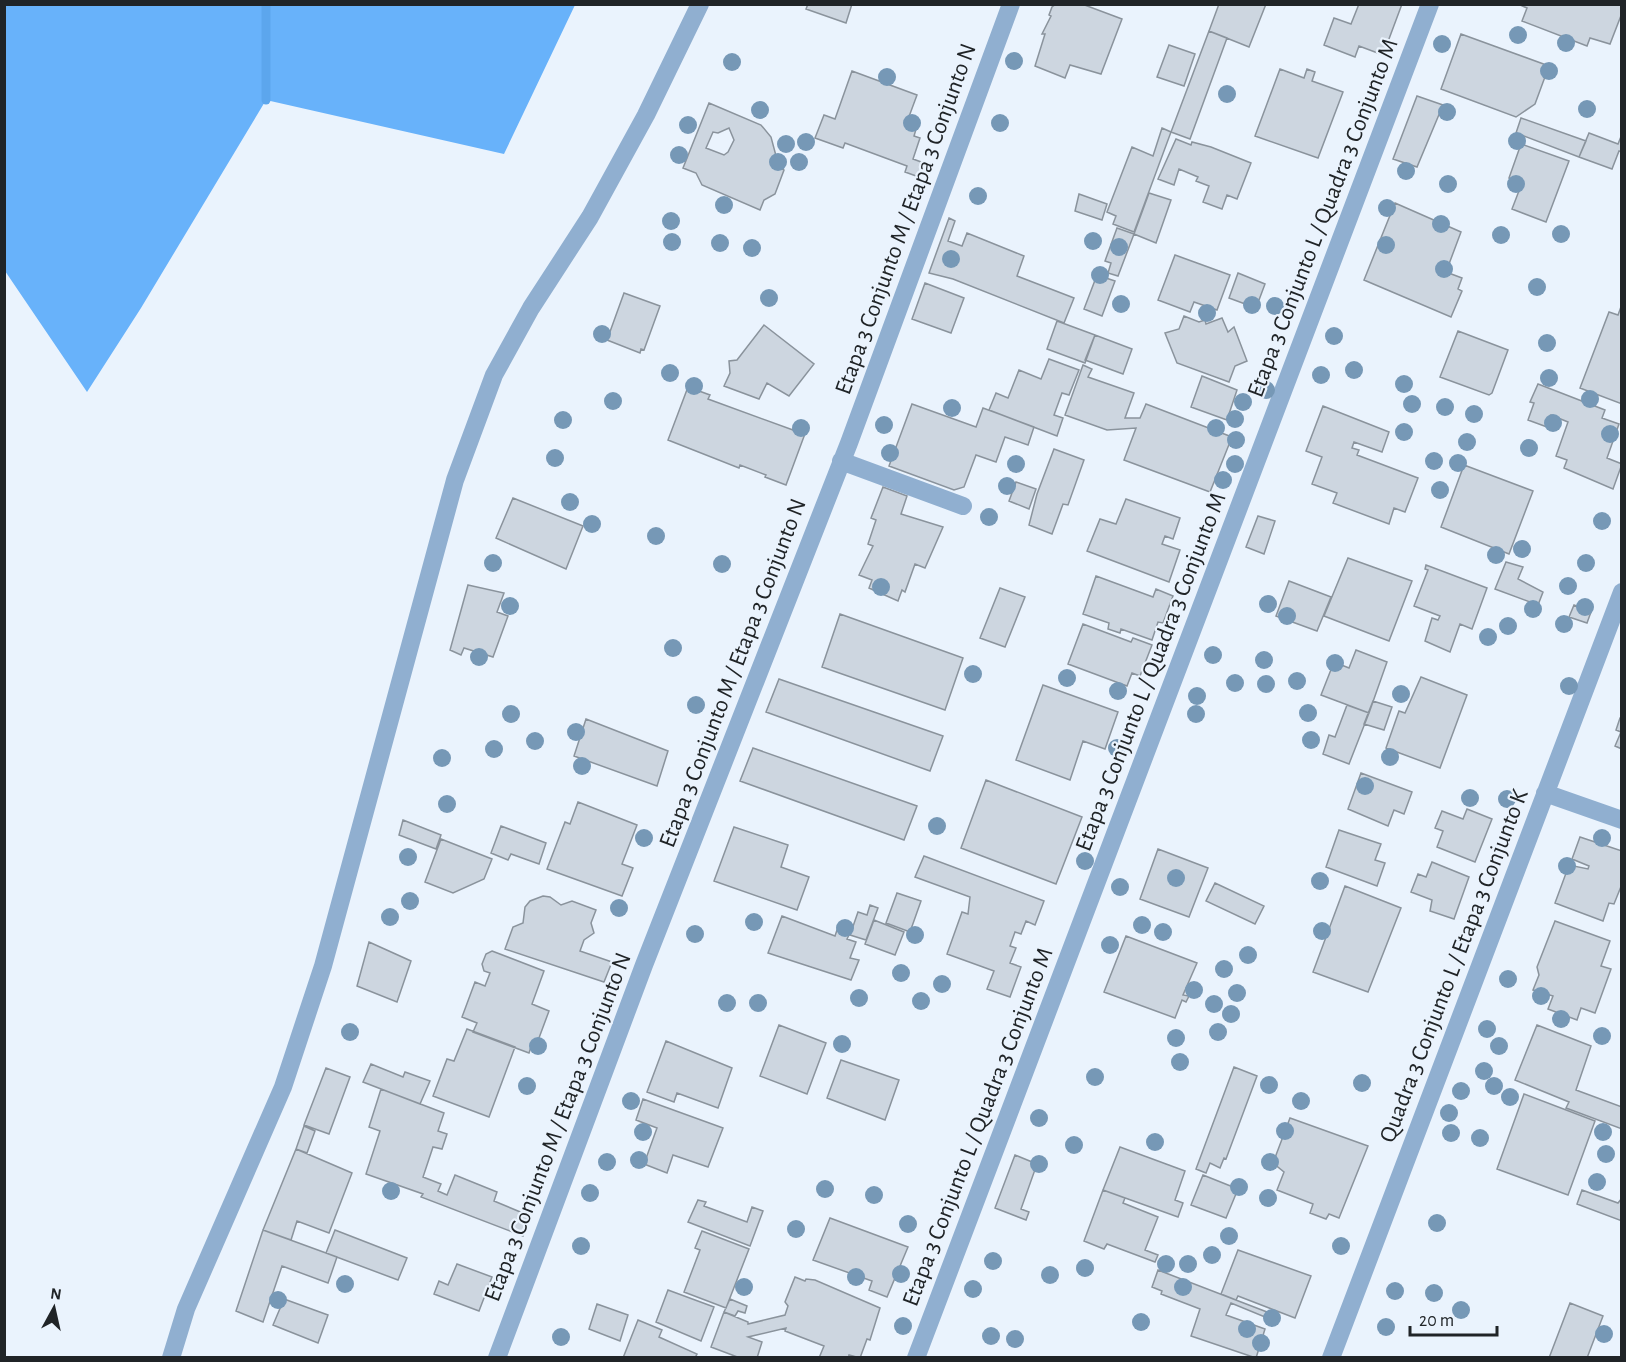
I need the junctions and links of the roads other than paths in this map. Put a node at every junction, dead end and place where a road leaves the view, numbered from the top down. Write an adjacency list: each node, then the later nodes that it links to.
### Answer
1 (700, 4): 9 (street)
2 (1011, 4): 4 (street, Etapa 3 Conjunto M / Etapa 3 Conjunto N)
3 (1430, 4): 11 (street, Etapa 3 Conjunto L / Quadra 3 Conjunto M)
4 (841, 461): 5 (street); 10 (street, Etapa 3 Conjunto M / Etapa 3 Conjunto N)
5 (963, 506)
6 (1622, 592): 7 (street, Quadra 3 Conjunto L / Etapa 3 Conjunto K)
7 (1545, 793): 8 (street); 12 (street, Quadra 3 Conjunto L / Etapa 3 Conjunto K)
8 (1622, 820)
9 (171, 1358)
10 (497, 1358)
11 (916, 1358)
12 (1331, 1358)

